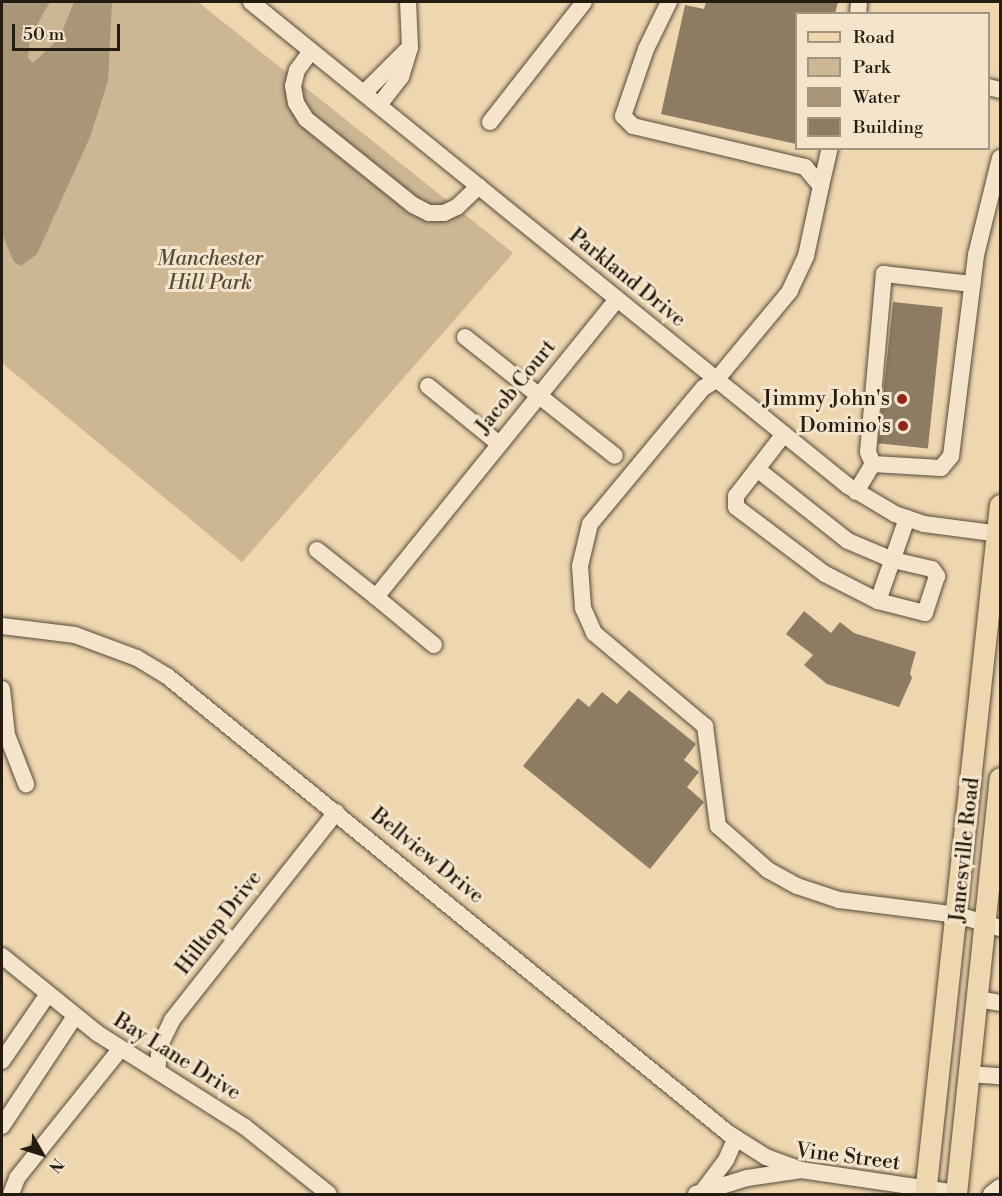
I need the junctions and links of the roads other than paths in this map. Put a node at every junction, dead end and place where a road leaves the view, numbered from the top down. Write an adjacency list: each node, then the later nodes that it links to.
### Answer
1 (251, 2): 6 (street, Parkland Drive)
2 (408, 2): 5 (street)
3 (584, 2): 9 (street)
4 (669, 2): 13 (street)
5 (410, 47): 7 (street); 8 (street)
6 (312, 51): 7 (street, Parkland Drive); 12 (street)
7 (364, 93): 8 (street, Parkland Drive)
8 (379, 105): 12 (street, Parkland Drive)
9 (490, 122)
10 (830, 150): 13 (street)
11 (1000, 158): 14 (street)
12 (479, 186): 15 (street, Parkland Drive)
13 (821, 186): 17 (street)
14 (972, 284): 23 (street); 23 (street)
15 (617, 299): 17 (street, Parkland Drive); 19 (street, Jacob Court)
16 (465, 337): 19 (street)
17 (716, 380): 20 (street, Parkland Drive); 40 (street)
18 (428, 386): 21 (street)
19 (539, 394): 21 (street, Jacob Court); 22 (street)
20 (784, 434): 24 (street); 25 (street, Parkland Drive)
21 (499, 444): 31 (street, Jacob Court)
22 (615, 456)
23 (873, 464): 25 (street)
24 (757, 469): 30 (street); 32 (street)
25 (856, 492): 27 (street, Parkland Drive)
26 (1000, 505): 28 (main road, Janesville Road)
27 (907, 518): 28 (street, Parkland Drive); 30 (street)
28 (999, 534): 40 (main road, Janesville Road)
29 (317, 550): 31 (street)
30 (893, 560): 32 (street); 32 (street)
31 (376, 597): 34 (street)
32 (878, 601)
33 (2, 626): 38 (street, Bellview Drive)
34 (434, 645)
35 (2, 689): 37 (street)
36 (1000, 778): 39 (main road, Janesville Road)
37 (26, 784)
38 (336, 812): 49 (street, Hilltop Drive); 53 (street, Bellview Drive)
39 (997, 839): 41 (main road, Janesville Road)
40 (958, 915): 41 (street); 56 (main road, Janesville Road)
41 (993, 926): 44 (main road, Janesville Road)
42 (2, 956): 43 (street, Bay Lane Drive)
43 (48, 994): 46 (street, Bay Lane Drive); 48 (street)
44 (978, 999): 45 (street); 50 (main road, Janesville Road)
45 (1000, 1003)
46 (75, 1016): 47 (street, Bay Lane Drive); 52 (street)
47 (121, 1048): 49 (street, Bay Lane Drive); 57 (street)
48 (2, 1062)
49 (157, 1071): 58 (street, Bay Lane Drive)
50 (969, 1074): 51 (street); 60 (main road, Janesville Road)
51 (1000, 1076)
52 (2, 1126)
53 (736, 1138): 54 (street, Bellview Drive); 59 (street, Vine Street)
54 (801, 1170): 56 (street, Vine Street); 59 (street, Vine Street)
55 (1000, 1186): 61 (street)
56 (925, 1192): 60 (street, Vine Street)
57 (11, 1194)
58 (329, 1194)
59 (699, 1194)
60 (956, 1194)
61 (991, 1194)

